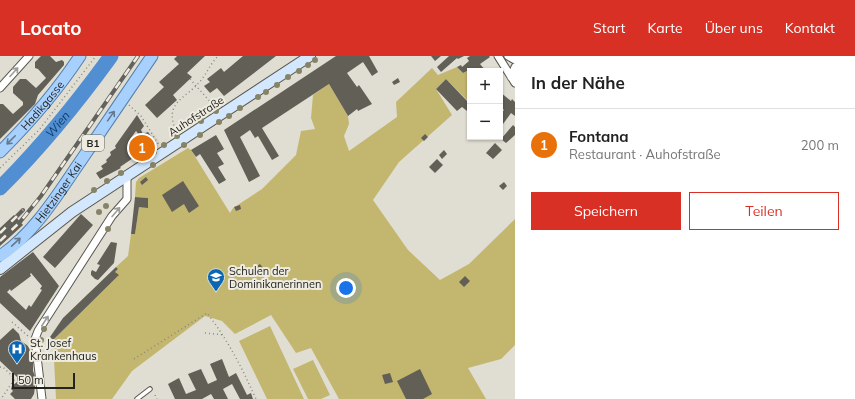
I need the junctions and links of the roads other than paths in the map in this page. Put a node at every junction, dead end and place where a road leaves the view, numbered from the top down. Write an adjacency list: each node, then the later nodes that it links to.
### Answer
1 (29, 56): 10 (street, one-way to 1)
2 (152, 56): 13 (main road, Hietzinger Kai / B1, one-way to 2)
3 (310, 56): 12 (street, Auhofstraße)
4 (498, 56): 9 (street)
5 (508, 56): 7 (street)
6 (76, 58): 11 (main road, Hadikgasse, one-way to 11)
7 (515, 60)
8 (515, 67): 9 (street)
9 (513, 80)
10 (0, 88)
11 (0, 152)
12 (127, 176): 14 (street, Auhofstraße); 16 (street, one-way to 12)
13 (0, 256)
14 (0, 269)
15 (150, 389): 17 (lane)
16 (42, 399)
17 (137, 399)

